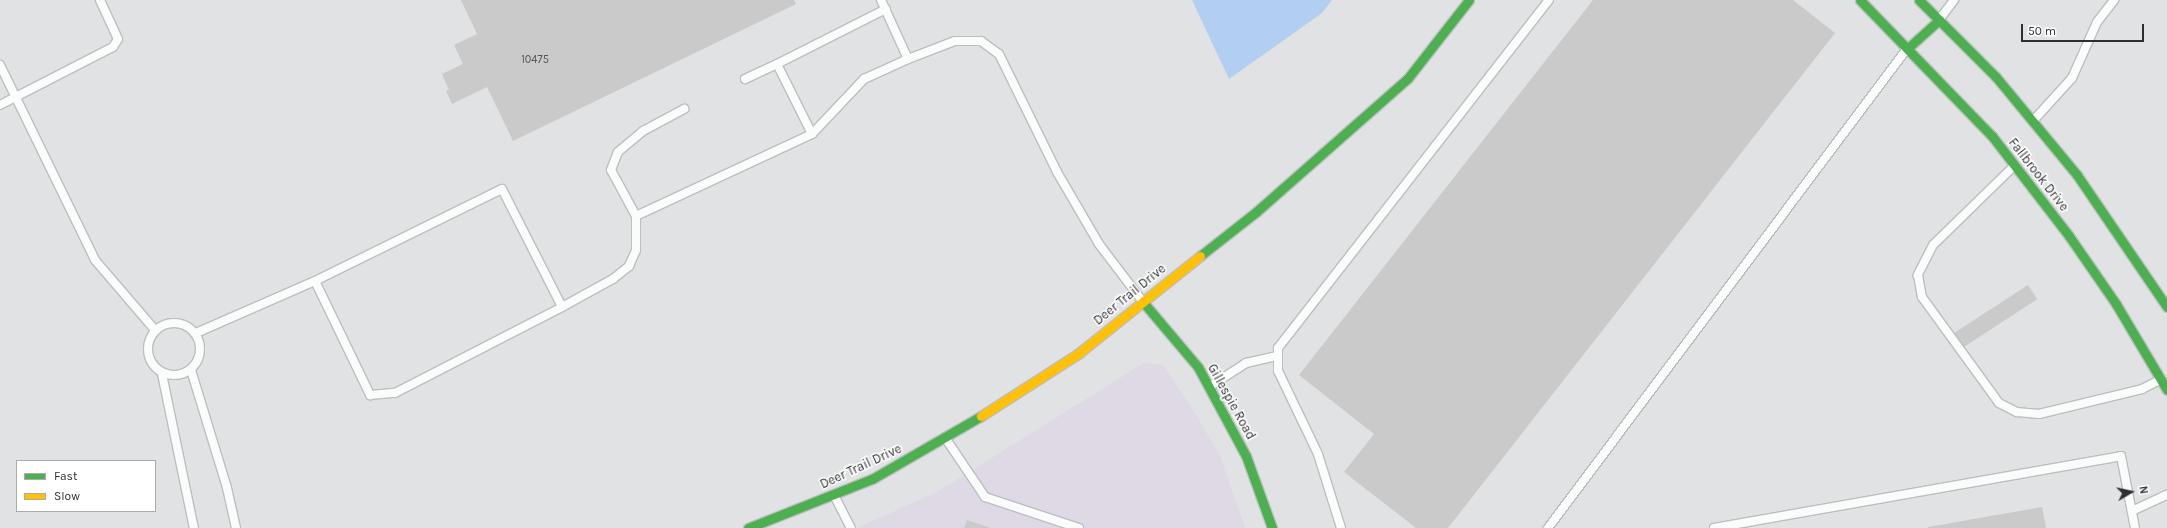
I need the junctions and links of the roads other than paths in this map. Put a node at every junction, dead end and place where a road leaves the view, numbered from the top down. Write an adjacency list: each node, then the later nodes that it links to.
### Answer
1 (100, 0): 16 (lane)
2 (881, 0): 9 (lane)
3 (1469, 0): 24 (street, Deer Trail Drive)
4 (1549, 0): 29 (lane)
5 (1860, 0): 11 (street, Fallbrook Drive)
6 (1919, 0): 10 (street)
7 (1954, 0): 10 (lane)
8 (2114, 0): 19 (lane)
9 (886, 9): 12 (lane); 13 (lane)
10 (1939, 20): 11 (street); 19 (street)
11 (1908, 48): 21 (street, Fallbrook Drive); 46 (lane)
12 (908, 59): 20 (lane); 24 (lane)
13 (777, 64): 15 (lane); 20 (lane)
14 (0, 65): 16 (lane)
15 (745, 79)
16 (15, 97): 17 (lane); 27 (lane)
17 (0, 105)
18 (684, 109): 22 (lane)
19 (2032, 121): 26 (street)
20 (812, 134): 22 (lane)
21 (2014, 165): 32 (street, Fallbrook Drive); 32 (lane)
22 (636, 216): 25 (lane)
23 (315, 281): 25 (lane); 25 (lane); 28 (lane)
24 (1143, 302): 33 (street, Gillespie Road); 35 (street, Deer Trail Drive)
25 (562, 307)
26 (2167, 308)
27 (155, 330): 28 (lane); 31 (lane)
28 (196, 333): 30 (lane)
29 (1276, 356): 33 (lane); 45 (lane)
30 (191, 370): 31 (lane); 40 (lane)
31 (162, 374): 39 (lane)
32 (2164, 378): 34 (street, Fallbrook Drive)
33 (1208, 387): 44 (street, Gillespie Road)
34 (2167, 390)
35 (945, 439): 36 (street, Deer Trail Drive); 43 (lane)
36 (833, 494): 41 (street, Deer Trail Drive); 42 (lane)
37 (2167, 495): 38 (lane)
38 (2132, 511): 47 (lane); 48 (lane)
39 (194, 528)
40 (236, 528)
41 (748, 528)
42 (851, 528)
43 (1079, 528)
44 (1272, 528)
45 (1340, 528)
46 (1548, 528)
47 (1714, 528)
48 (2135, 528)

